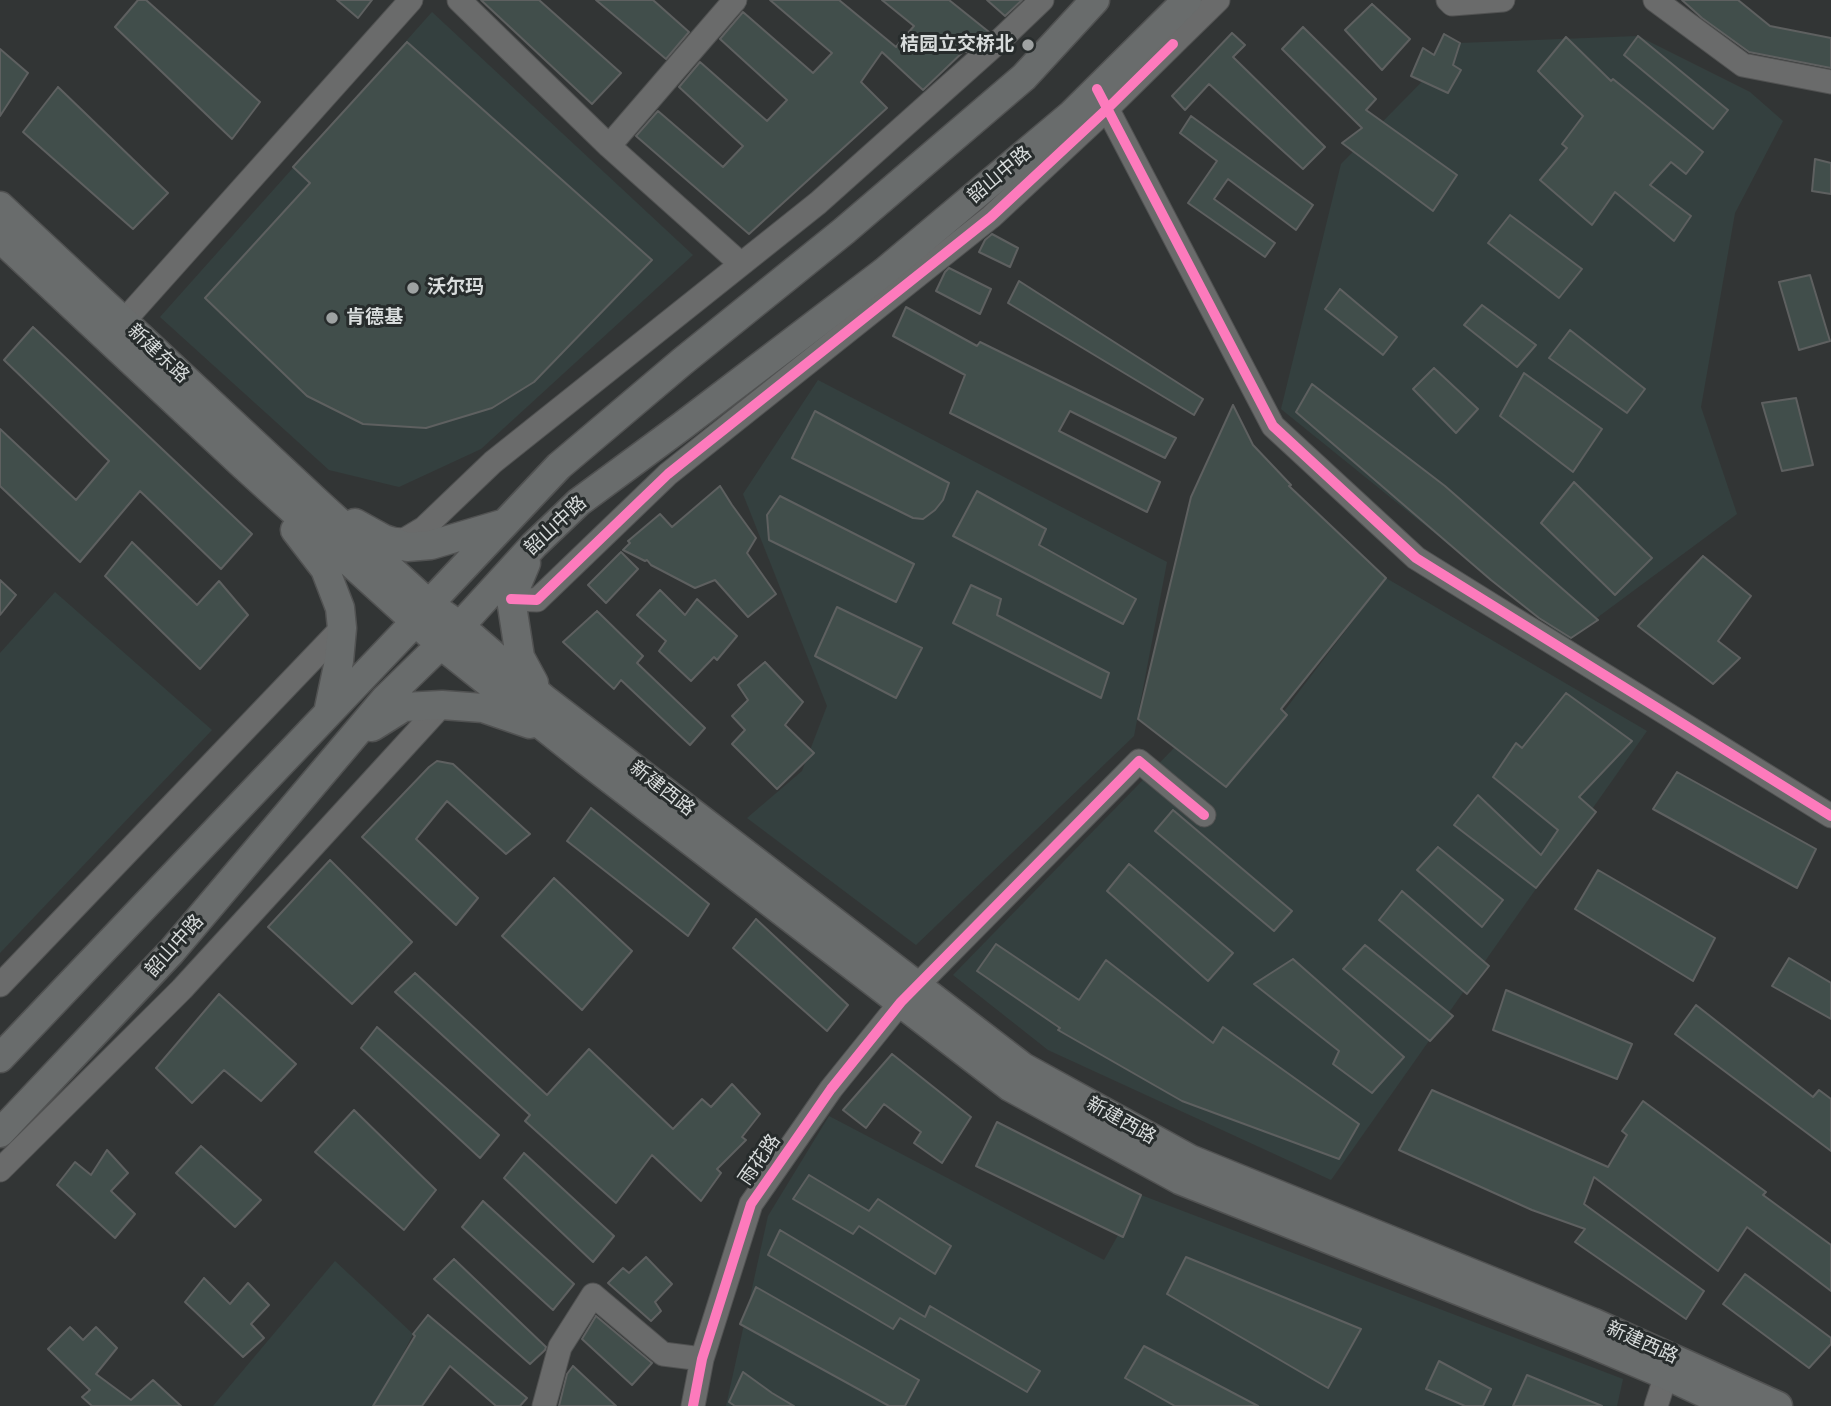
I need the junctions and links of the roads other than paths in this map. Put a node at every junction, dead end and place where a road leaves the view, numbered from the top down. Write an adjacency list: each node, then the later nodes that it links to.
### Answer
1 (411, 0): 19 (street)
2 (459, 0): 15 (street)
3 (735, 0): 15 (street)
4 (1042, 0): 18 (street)
5 (1095, 0): 22 (main road, 韶山中路)
6 (1187, 0): 12 (main road, 韶山中路)
7 (1218, 0): 11 (street)
8 (1448, 0): 9 (street)
9 (1503, 0)
10 (1655, 0): 13 (street)
11 (1173, 44): 12 (street); 14 (street)
12 (1127, 60): 14 (main road, 韶山中路)
13 (1831, 82)
14 (1102, 99): 24 (main road, 韶山中路); 25 (street); 35 (street)
15 (609, 146): 18 (street)
16 (0, 206): 19 (main road, 新建东路)
17 (0, 238): 20 (main road, 新建东路)
18 (741, 264): 23 (street)
19 (123, 322): 21 (main road, 新建东路)
20 (243, 465): 26 (main road); 27 (main road)
21 (317, 502): 23 (main road); 26 (main road)
22 (505, 524): 23 (main road); 26 (main road, 韶山中路)
23 (384, 539)
24 (534, 545): 25 (main road); 28 (main road, 韶山中路)
25 (512, 599): 29 (main road)
26 (422, 613): 28 (main road); 31 (main road, 韶山中路)
27 (342, 628): 31 (main road); 36 (street)
28 (450, 635): 29 (main road, 新建西路); 32 (main road, 新建西路); 33 (main road, 韶山中路)
29 (542, 698): 37 (main road, 新建西路)
30 (442, 705): 32 (main road); 33 (main road); 40 (street)
31 (328, 713): 38 (main road, 韶山中路)
32 (549, 730): 37 (main road, 新建西路)
33 (350, 741): 39 (main road, 韶山中路)
34 (1204, 815): 37 (street, 雨花路)
35 (1831, 816)
36 (0, 985)
37 (909, 994): 41 (street, 雨花路); 42 (main road, 新建西路); 47 (main road, 新建西路)
38 (0, 1058)
39 (0, 1133)
40 (0, 1170)
41 (702, 1359): 43 (street); 44 (street, 雨花路)
42 (1666, 1375): 45 (street); 46 (main road, 新建西路)
43 (544, 1406)
44 (693, 1406)
45 (1656, 1406)
46 (1732, 1406)
47 (1778, 1406)

